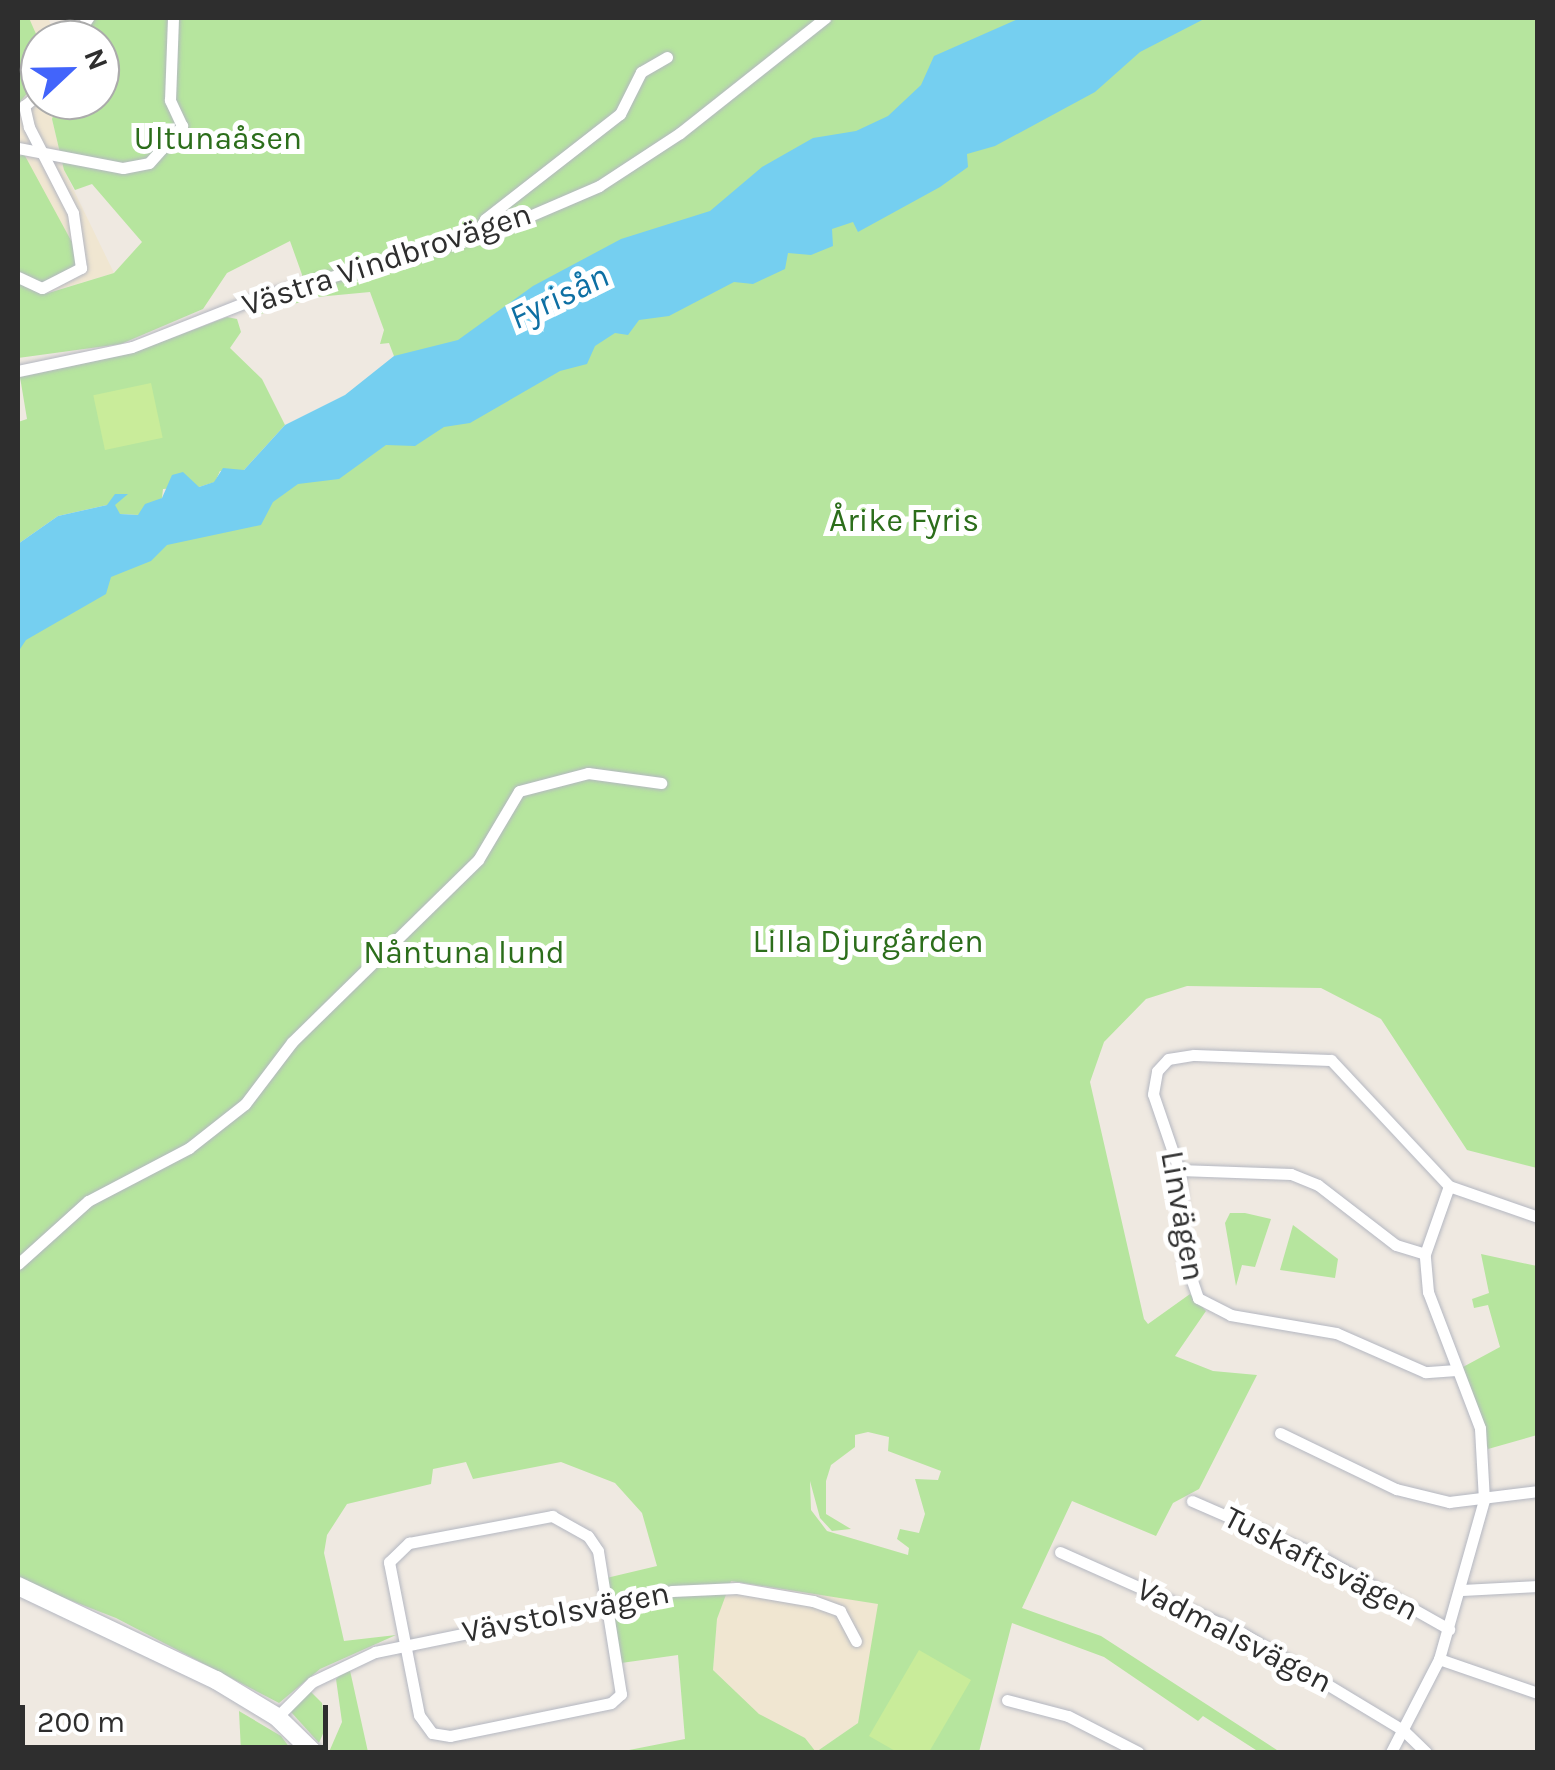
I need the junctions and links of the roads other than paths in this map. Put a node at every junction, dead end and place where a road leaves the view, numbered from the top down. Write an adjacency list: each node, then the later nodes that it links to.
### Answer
1 (173, 18): 6 (street)
2 (825, 18): 7 (street, Västra Vindbrovägen)
3 (667, 57): 7 (street)
4 (30, 120): 6 (street)
5 (18, 148): 6 (street)
6 (43, 150): 8 (street)
7 (476, 236): 9 (street, Västra Vindbrovägen)
8 (18, 277)
9 (18, 371)
10 (661, 783): 15 (street)
11 (1179, 1170): 12 (street, Linvägen); 14 (street); 16 (street, Linvägen)
12 (1449, 1186): 13 (street, Linvägen); 14 (street)
13 (1538, 1217)
14 (1425, 1254): 16 (street)
15 (18, 1264)
16 (1456, 1370): 19 (street)
17 (1280, 1432): 19 (street)
18 (1538, 1491): 19 (street)
19 (1484, 1500): 24 (street)
20 (1192, 1501): 26 (street, Tuskaftsvägen)
21 (1060, 1552): 33 (street, Vadmalsvägen)
22 (18, 1586): 32 (street)
23 (1538, 1586): 24 (street)
24 (1462, 1590): 26 (street)
25 (610, 1602): 27 (street, Vävstolsvägen); 28 (street, Vävstolsvägen); 28 (street); 28 (street)
26 (1449, 1629): 29 (street)
27 (856, 1641)
28 (405, 1646): 32 (street, Vävstolsvägen)
29 (1439, 1659): 30 (street); 33 (street)
30 (1538, 1692)
31 (1007, 1700): 35 (street)
32 (277, 1717): 34 (street)
33 (1403, 1730): 36 (street); 37 (street, Vadmalsvägen)
34 (313, 1752)
35 (1138, 1752)
36 (1390, 1752)
37 (1426, 1752)

